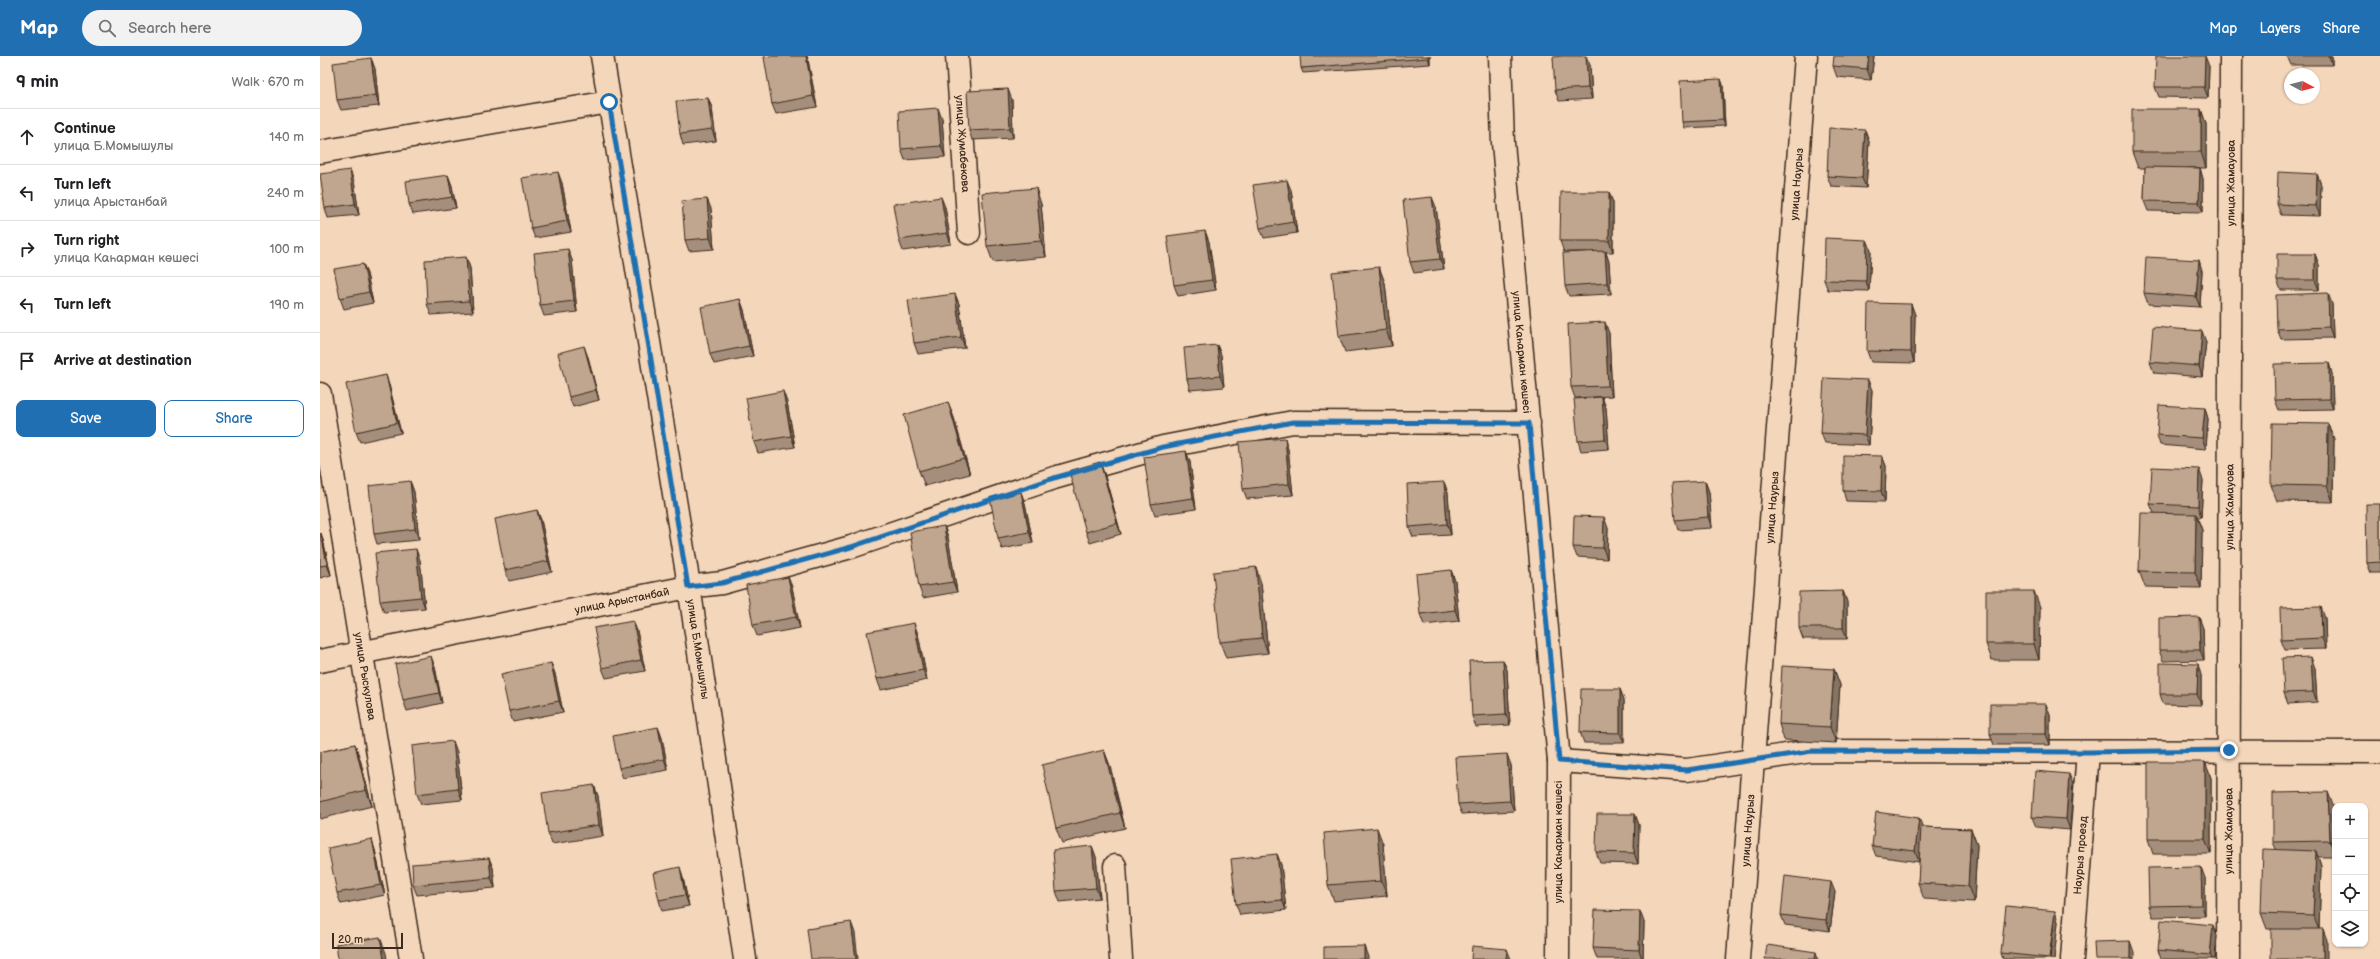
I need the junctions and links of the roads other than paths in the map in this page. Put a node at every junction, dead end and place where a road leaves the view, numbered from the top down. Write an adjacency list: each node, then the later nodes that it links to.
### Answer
1 (602, 56): 6 (street, улица Б.Момышулы)
2 (957, 56): 8 (street, улица Жумабекова)
3 (1500, 56): 10 (street, улица Каһарман көшесі)
4 (1806, 56): 17 (street, улица Наурыз)
5 (2231, 56): 14 (street, улица Жамауова)
6 (609, 102): 7 (street); 11 (street, улица Б.Момышулы)
7 (320, 152)
8 (969, 233)
9 (320, 394): 12 (street, улица Рыскулова)
10 (1529, 423): 11 (street, улица Арыстанбай); 18 (street, улица Каһарман көшесі)
11 (688, 587): 12 (street, улица Арыстанбай); 21 (street, улица Б.Момышулы)
12 (360, 653): 13 (street, улица Арыстанбай); 20 (street, улица Рыскулова)
13 (320, 661)
14 (2229, 750): 15 (street); 16 (street); 26 (street, улица Жамауова)
15 (2088, 752): 17 (street); 25 (street, Наурыз проезд)
16 (2380, 752)
17 (1754, 759): 18 (street); 24 (street, улица Наурыз)
18 (1559, 761): 23 (street, улица Каһарман көшесі)
19 (1115, 866): 22 (street)
20 (410, 959)
21 (745, 959)
22 (1121, 959)
23 (1558, 959)
24 (1738, 959)
25 (2072, 959)
26 (2228, 959)

